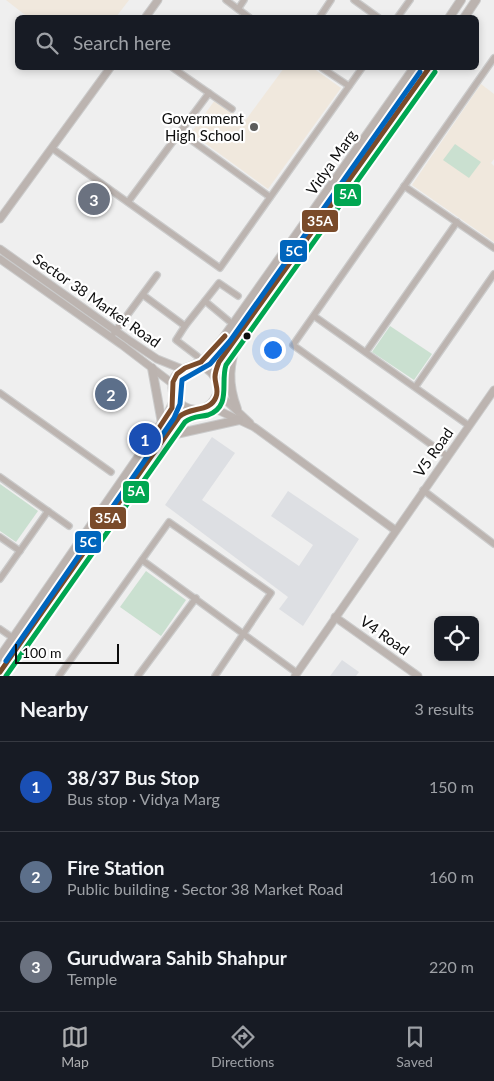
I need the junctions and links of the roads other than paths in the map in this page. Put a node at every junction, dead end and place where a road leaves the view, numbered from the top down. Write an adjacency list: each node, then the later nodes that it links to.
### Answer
1 (158, 0): 10 (street)
2 (226, 0): 9 (street)
3 (244, 0): 9 (street)
4 (331, 0): 12 (street)
5 (354, 0): 13 (street)
6 (410, 0): 14 (street)
7 (461, 0): 15 (main road)
8 (476, 0): 16 (main road)
9 (238, 9): 11 (street)
10 (147, 15)
11 (246, 15)
12 (321, 15)
13 (375, 15)
14 (399, 15)
15 (451, 15)
16 (466, 15)
17 (494, 58): 29 (street)
18 (109, 70): 28 (street)
19 (176, 70): 25 (street)
20 (325, 70): 24 (street)
21 (361, 70): 24 (street)
22 (413, 70): 49 (main road, Vidya Marg)
23 (428, 70): 45 (main road, Vidya Marg)
24 (349, 86): 30 (street)
25 (209, 93): 26 (street); 27 (street)
26 (232, 109)
27 (180, 132): 30 (street); 31 (street)
28 (53, 149): 31 (street); 32 (street)
29 (404, 186): 33 (street); 42 (street)
30 (270, 197): 31 (street)
31 (128, 202)
32 (0, 219)
33 (457, 222): 34 (street); 47 (street)
34 (494, 248)
35 (0, 249): 46 (street, Sector 38 Market Road)
36 (0, 259): 46 (street, Sector 38 Market Road)
37 (494, 274): 54 (street)
38 (157, 275): 39 (street)
39 (143, 296): 44 (street); 46 (street)
40 (238, 296): 41 (street)
41 (205, 301): 43 (street); 44 (street)
42 (314, 316): 47 (street); 67 (street)
43 (229, 321)
44 (185, 326): 48 (street)
45 (240, 331): 52 (main road, Vidya Marg); 60 (main road)
46 (114, 334): 50 (street, Sector 38 Market Road); 51 (street, Sector 38 Market Road)
47 (366, 352): 54 (street)
48 (197, 356)
49 (195, 364): 51 (main road, Vidya Marg); 52 (main road)
50 (152, 368): 53 (street, Sector 38 Market Road); 63 (main road)
51 (182, 369): 53 (main road)
52 (215, 375): 56 (main road)
53 (173, 384): 58 (main road)
54 (416, 386): 64 (street)
55 (494, 390): 64 (street, V5 Road)
56 (218, 392): 59 (main road); 60 (street)
57 (0, 393): 68 (street)
58 (175, 398): 61 (main road); 63 (main road)
59 (209, 406): 61 (main road); 62 (street)
60 (236, 409): 65 (street)
61 (190, 410): 66 (main road)
62 (239, 420): 65 (street); 66 (main road)
63 (162, 423): 83 (main road)
64 (468, 425): 67 (street, V5 Road)
65 (254, 427): 73 (street)
66 (167, 436): 85 (main road)
67 (447, 456): 70 (street, V5 Road)
68 (111, 472)
69 (0, 477): 71 (street)
70 (423, 490): 73 (street, V5 Road); 75 (street)
71 (48, 511): 72 (street); 76 (street)
72 (69, 526)
73 (395, 530): 80 (street, V5 Road)
74 (0, 537): 76 (street)
75 (494, 544)
76 (20, 551): 78 (street)
77 (142, 560): 79 (street); 82 (street); 87 (street)
78 (1, 577)
79 (196, 598): 82 (street); 88 (street)
80 (336, 617): 86 (street); 90 (street, V4 Road)
81 (0, 629): 83 (street)
82 (244, 634): 86 (street); 89 (street)
83 (13, 638): 84 (main road)
84 (0, 657)
85 (0, 672)
86 (296, 674)
87 (59, 676)
88 (138, 676)
89 (214, 676)
90 (418, 676)

